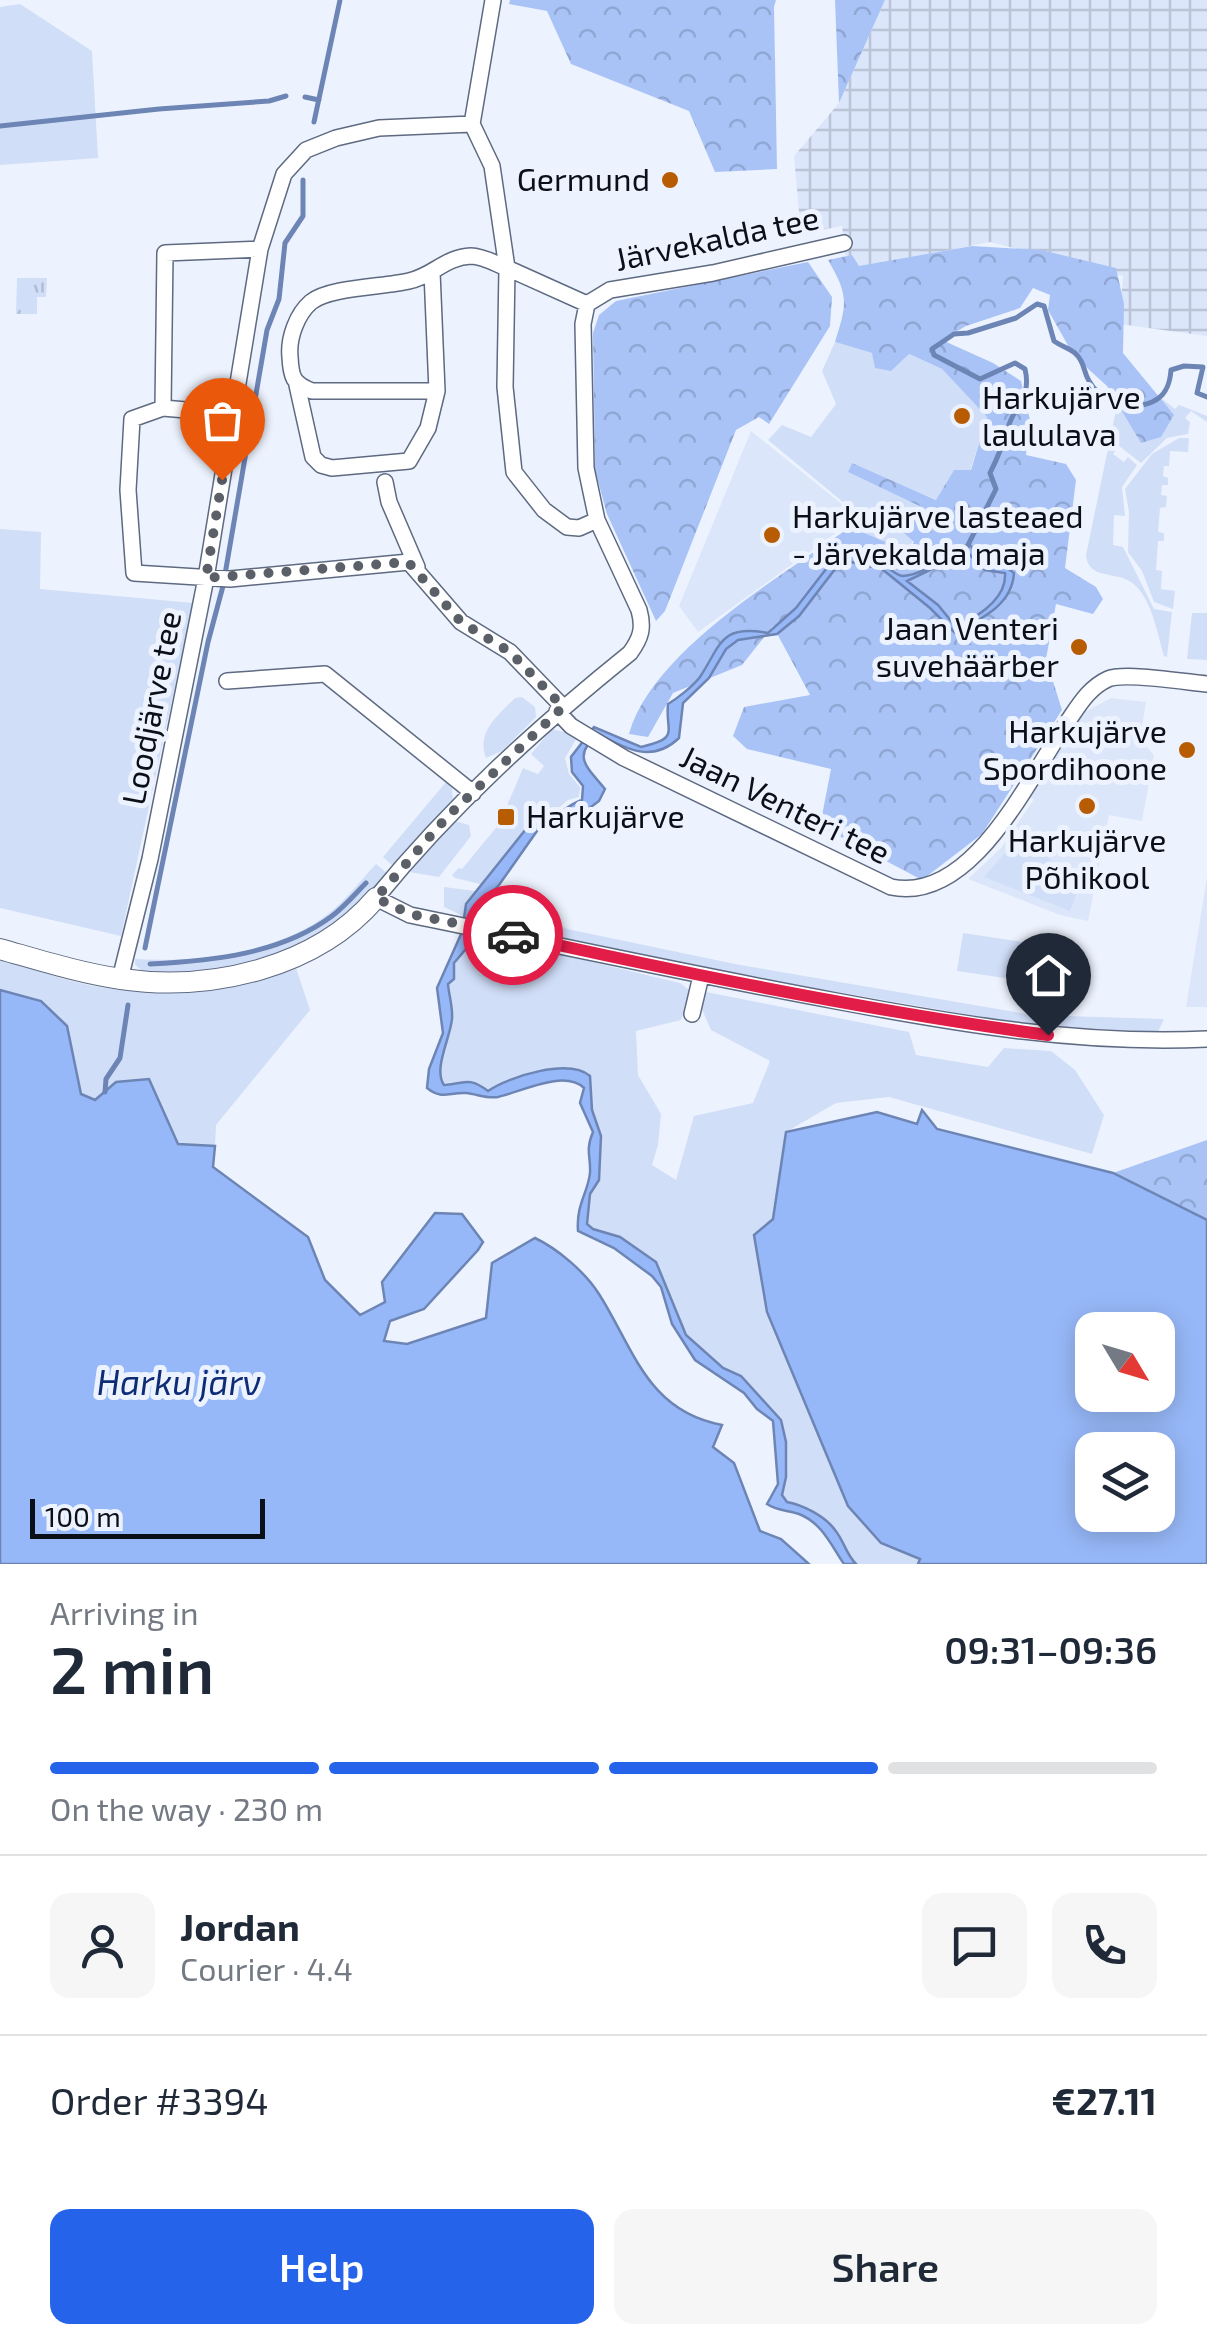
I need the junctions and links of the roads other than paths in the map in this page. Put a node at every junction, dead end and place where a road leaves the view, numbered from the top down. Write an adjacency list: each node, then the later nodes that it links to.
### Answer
1 (493, 0): 2 (street)
2 (472, 124): 4 (street, Loodjärve tee); 5 (street)
3 (844, 243): 7 (street, Järvekalda tee)
4 (260, 249): 10 (street); 11 (street, Loodjärve tee)
5 (507, 268): 6 (street); 7 (street); 13 (street)
6 (432, 272): 8 (street); 9 (street)
7 (587, 304): 13 (street, Järvekalda tee)
8 (296, 385): 9 (street); 9 (street)
9 (438, 391)
10 (163, 408): 11 (street); 15 (street)
11 (232, 414): 15 (street, Loodjärve tee)
12 (385, 482): 14 (street, Jaan Venteri tee)
13 (597, 520): 18 (street, Järvekalda tee)
14 (419, 570): 15 (street); 18 (street, Jaan Venteri tee)
15 (217, 578): 23 (street, Loodjärve tee)
16 (227, 681): 19 (street)
17 (1207, 684): 18 (street, Jaan Venteri tee)
18 (560, 709): 19 (street, Järvekalda tee)
19 (472, 793): 20 (street, Järvekalda tee)
20 (376, 898): 22 (street); 23 (street, Järvekalda tee)
21 (0, 949): 23 (street, Järvekalda tee)
22 (701, 976): 24 (street); 25 (street)
23 (120, 979)
24 (692, 1014)
25 (1207, 1039)

